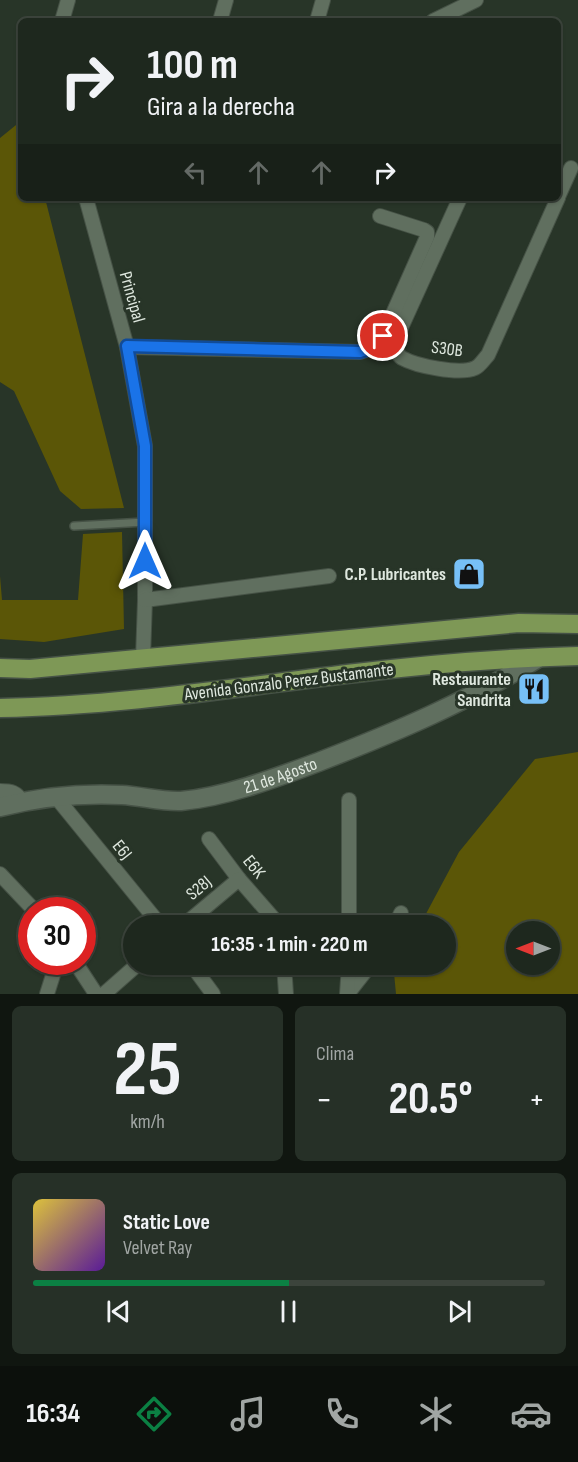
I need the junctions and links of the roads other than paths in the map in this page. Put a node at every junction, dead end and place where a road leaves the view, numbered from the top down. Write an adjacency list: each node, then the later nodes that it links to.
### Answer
1 (68, 0): 5 (street)
2 (226, 0): 6 (street)
3 (323, 0): 7 (street)
4 (476, 0): 8 (street)
5 (63, 18)
6 (221, 18)
7 (318, 18)
8 (439, 18)
9 (571, 168): 10 (street, S30B)
10 (561, 190)
11 (87, 201): 15 (street, Principal)
12 (459, 201): 13 (street, S30B)
13 (556, 201)
14 (380, 216): 15 (street)
15 (127, 346): 16 (street, Principal)
16 (145, 522): 17 (lane); 19 (street, Principal)
17 (74, 526)
18 (329, 576): 19 (street)
19 (145, 600): 22 (street, Principal)
20 (578, 624): 22 (main road, Avenida Gonzalo Perez Bustamante)
21 (578, 656): 23 (main road, Avenida Gonzalo Perez Bustamante)
22 (142, 658): 24 (main road, Avenida Gonzalo Perez Bustamante)
23 (538, 658): 25 (main road, Avenida Gonzalo Perez Bustamante); 27 (street, 21 de Agosto)
24 (0, 668)
25 (0, 708)
26 (0, 791): 29 (street)
27 (56, 797): 29 (street, 21 de Agosto); 35 (street, E6J)
28 (349, 800): 38 (street)
29 (22, 802): 30 (street, 21 de Agosto)
30 (0, 807)
31 (209, 839): 33 (street, E6K)
32 (0, 874): 34 (street)
33 (239, 879): 36 (street, S28J); 37 (street, E6K)
34 (20, 897)
35 (152, 915)
36 (196, 915)
37 (271, 915)
38 (349, 915)
39 (53, 975): 47 (street)
40 (84, 975): 48 (street)
41 (126, 975): 49 (street)
42 (199, 975): 50 (street)
43 (285, 975): 51 (street)
44 (349, 975): 46 (street)
45 (362, 975): 46 (street)
46 (348, 993)
47 (47, 994)
48 (96, 994)
49 (104, 994)
50 (213, 994)
51 (286, 994)

